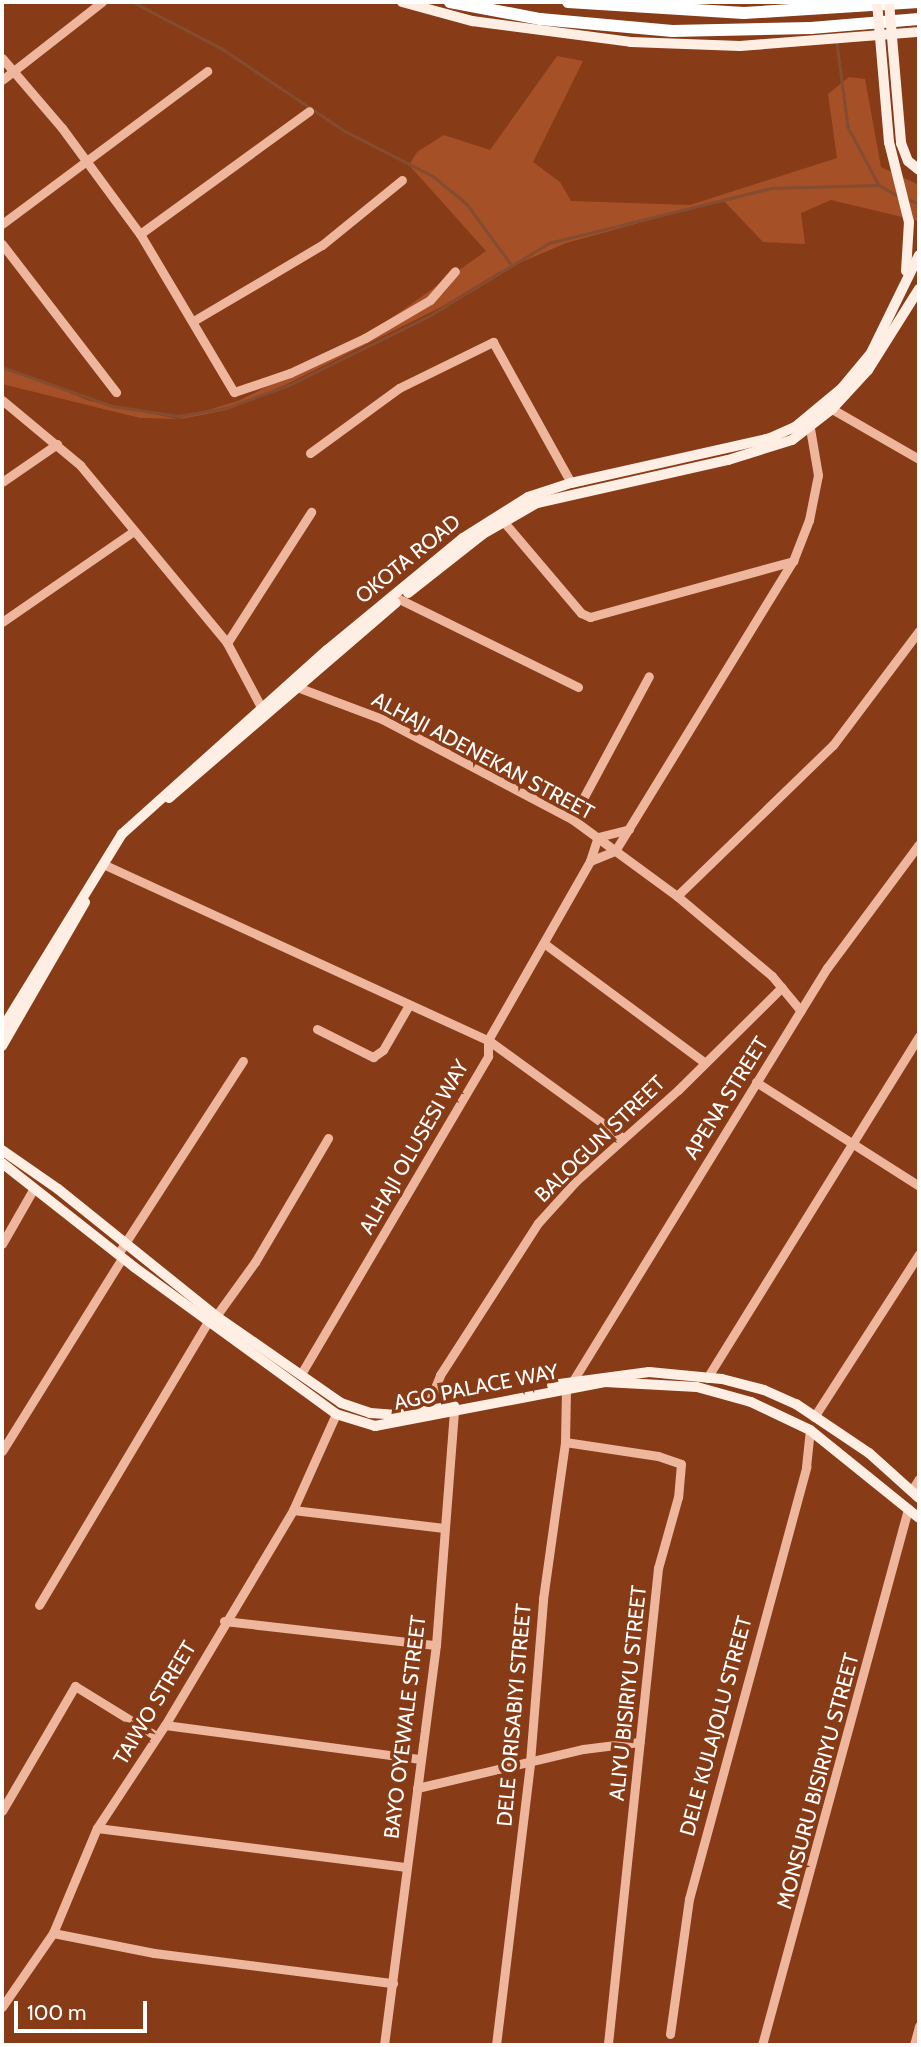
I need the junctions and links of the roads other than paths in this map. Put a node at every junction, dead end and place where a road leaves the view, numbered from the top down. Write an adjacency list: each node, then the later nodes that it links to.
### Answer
1 (102, 2): 12 (street)
2 (402, 2): 9 (main road)
3 (450, 2): 9 (highway)
4 (568, 2): 7 (highway)
5 (877, 2): 24 (main road, bridge)
6 (889, 2): 17 (main road, bridge)
7 (919, 2)
8 (919, 19): 9 (highway)
9 (863, 31): 10 (main road)
10 (919, 34)
11 (2, 58): 12 (street)
12 (13, 71): 14 (street); 16 (street)
13 (207, 71): 16 (street)
14 (2, 80)
15 (309, 111): 20 (street)
16 (86, 164): 19 (street); 20 (street)
17 (919, 170)
18 (402, 180): 26 (street)
19 (2, 223)
20 (140, 234): 26 (street)
21 (2, 244): 28 (street)
22 (919, 255): 24 (main road, OKOTA ROAD)
23 (455, 271): 26 (street)
24 (905, 279): 27 (main road, OKOTA ROAD)
25 (919, 289): 27 (main road, OKOTA ROAD)
26 (195, 320)
27 (890, 329): 30 (main road, OKOTA ROAD); 35 (main road, OKOTA ROAD)
28 (116, 392)
29 (2, 400): 32 (street)
30 (832, 409): 31 (main road, OKOTA ROAD); 34 (street)
31 (810, 428): 35 (main road, OKOTA ROAD); 41 (street)
32 (57, 444): 36 (street); 40 (street)
33 (310, 453): 37 (street)
34 (919, 458)
35 (631, 475): 37 (main road, OKOTA ROAD); 39 (main road, OKOTA ROAD)
36 (2, 482)
37 (571, 483): 42 (main road, OKOTA ROAD)
38 (311, 512): 45 (street)
39 (503, 521): 41 (street); 42 (main road, OKOTA ROAD)
40 (134, 531): 43 (street); 45 (street)
41 (793, 561): 51 (street)
42 (398, 598): 47 (main road, OKOTA ROAD); 48 (street); 49 (main road, OKOTA ROAD)
43 (2, 622)
44 (919, 631): 57 (street)
45 (227, 643): 49 (street)
46 (649, 676): 50 (street)
47 (297, 687): 50 (street, ALHAJI ADENEKAN STREET); 56 (main road, OKOTA ROAD)
48 (578, 687)
49 (261, 707): 62 (main road, OKOTA ROAD)
50 (572, 819): 52 (street, ALHAJI ADENEKAN STREET)
51 (629, 829): 52 (street); 54 (street)
52 (598, 836): 54 (street, ALHAJI ADENEKAN STREET); 55 (street, ALHAJI OLUSESI WAY)
53 (919, 844): 61 (street, APENA STREET)
54 (615, 851): 55 (street); 57 (street, ALHAJI ADENEKAN STREET)
55 (590, 860): 58 (street, ALHAJI OLUSESI WAY)
56 (105, 865): 60 (street); 66 (main road, OKOTA ROAD)
57 (677, 896): 59 (street, ALHAJI ADENEKAN STREET)
58 (545, 944): 65 (street, ALHAJI OLUSESI WAY); 68 (street)
59 (782, 987): 61 (street, ALHAJI ADENEKAN STREET); 68 (street, BALOGUN STREET)
60 (409, 1004): 63 (street); 65 (street)
61 (800, 1011): 69 (street, APENA STREET)
62 (2, 1029)
63 (317, 1029)
64 (919, 1037): 72 (street)
65 (488, 1040): 71 (street); 81 (street, ALHAJI OLUSESI WAY)
66 (2, 1046)
67 (243, 1061): 78 (street)
68 (705, 1063): 71 (street, BALOGUN STREET)
69 (756, 1082): 72 (street); 83 (street, APENA STREET)
70 (328, 1138): 80 (street)
71 (623, 1138): 84 (street, BALOGUN STREET)
72 (854, 1145): 75 (street); 82 (street)
73 (2, 1150): 78 (main road, AGO PALACE WAY)
74 (2, 1163): 76 (main road, AGO PALACE WAY)
75 (919, 1186)
76 (34, 1188): 77 (street); 78 (main road, AGO PALACE WAY)
77 (2, 1244)
78 (122, 1253): 80 (main road, AGO PALACE WAY); 90 (street)
79 (919, 1254): 87 (street)
80 (213, 1318): 81 (main road, AGO PALACE WAY); 86 (main road, AGO PALACE WAY); 97 (street)
81 (301, 1374): 84 (main road, AGO PALACE WAY)
82 (707, 1378): 83 (main road, AGO PALACE WAY); 87 (main road, AGO PALACE WAY)
83 (570, 1384): 84 (main road, AGO PALACE WAY); 85 (main road, AGO PALACE WAY); 88 (main road, AGO PALACE WAY); 89 (street, DELE ORISABIYI STREET)
84 (426, 1410)
85 (454, 1413): 86 (main road, AGO PALACE WAY); 96 (street, BAYO OYEWALE STREET)
86 (336, 1414): 94 (street, TAIWO STREET)
87 (814, 1417): 92 (main road, AGO PALACE WAY)
88 (810, 1430): 93 (main road, AGO PALACE WAY); 113 (street, DELE KULAJOLU STREET)
89 (565, 1442): 102 (street, ALIYU BISIRIYU STREET); 104 (street, DELE ORISABIYI STREET)
90 (2, 1451)
91 (919, 1479): 92 (street)
92 (916, 1494)
93 (908, 1509): 95 (main road, AGO PALACE WAY); 117 (street, MONSURU BISIRIYU STREET)
94 (293, 1510): 96 (street); 98 (street, TAIWO STREET)
95 (919, 1518)
96 (444, 1528): 99 (street, BAYO OYEWALE STREET)
97 (39, 1605)
98 (224, 1621): 99 (street); 100 (street, TAIWO STREET)
99 (436, 1645): 103 (street, BAYO OYEWALE STREET)
100 (166, 1725): 101 (street, TAIWO STREET); 103 (street)
101 (156, 1736): 106 (street); 107 (street, TAIWO STREET)
102 (640, 1742): 104 (street); 116 (street, ALIYU BISIRIYU STREET)
103 (421, 1759): 105 (street, BAYO OYEWALE STREET)
104 (530, 1762): 105 (street); 115 (street, DELE ORISABIYI STREET)
105 (417, 1788): 108 (street, BAYO OYEWALE STREET)
106 (2, 1811)
107 (97, 1828): 108 (street); 109 (street, TAIWO STREET)
108 (405, 1867): 110 (street, BAYO OYEWALE STREET)
109 (53, 1933): 110 (street); 111 (street, TAIWO STREET)
110 (393, 1983): 114 (street, BAYO OYEWALE STREET)
111 (2, 2007)
112 (919, 2026): 118 (street)
113 (670, 2034)
114 (384, 2045)
115 (496, 2045)
116 (608, 2045)
117 (762, 2045)
118 (914, 2045)

